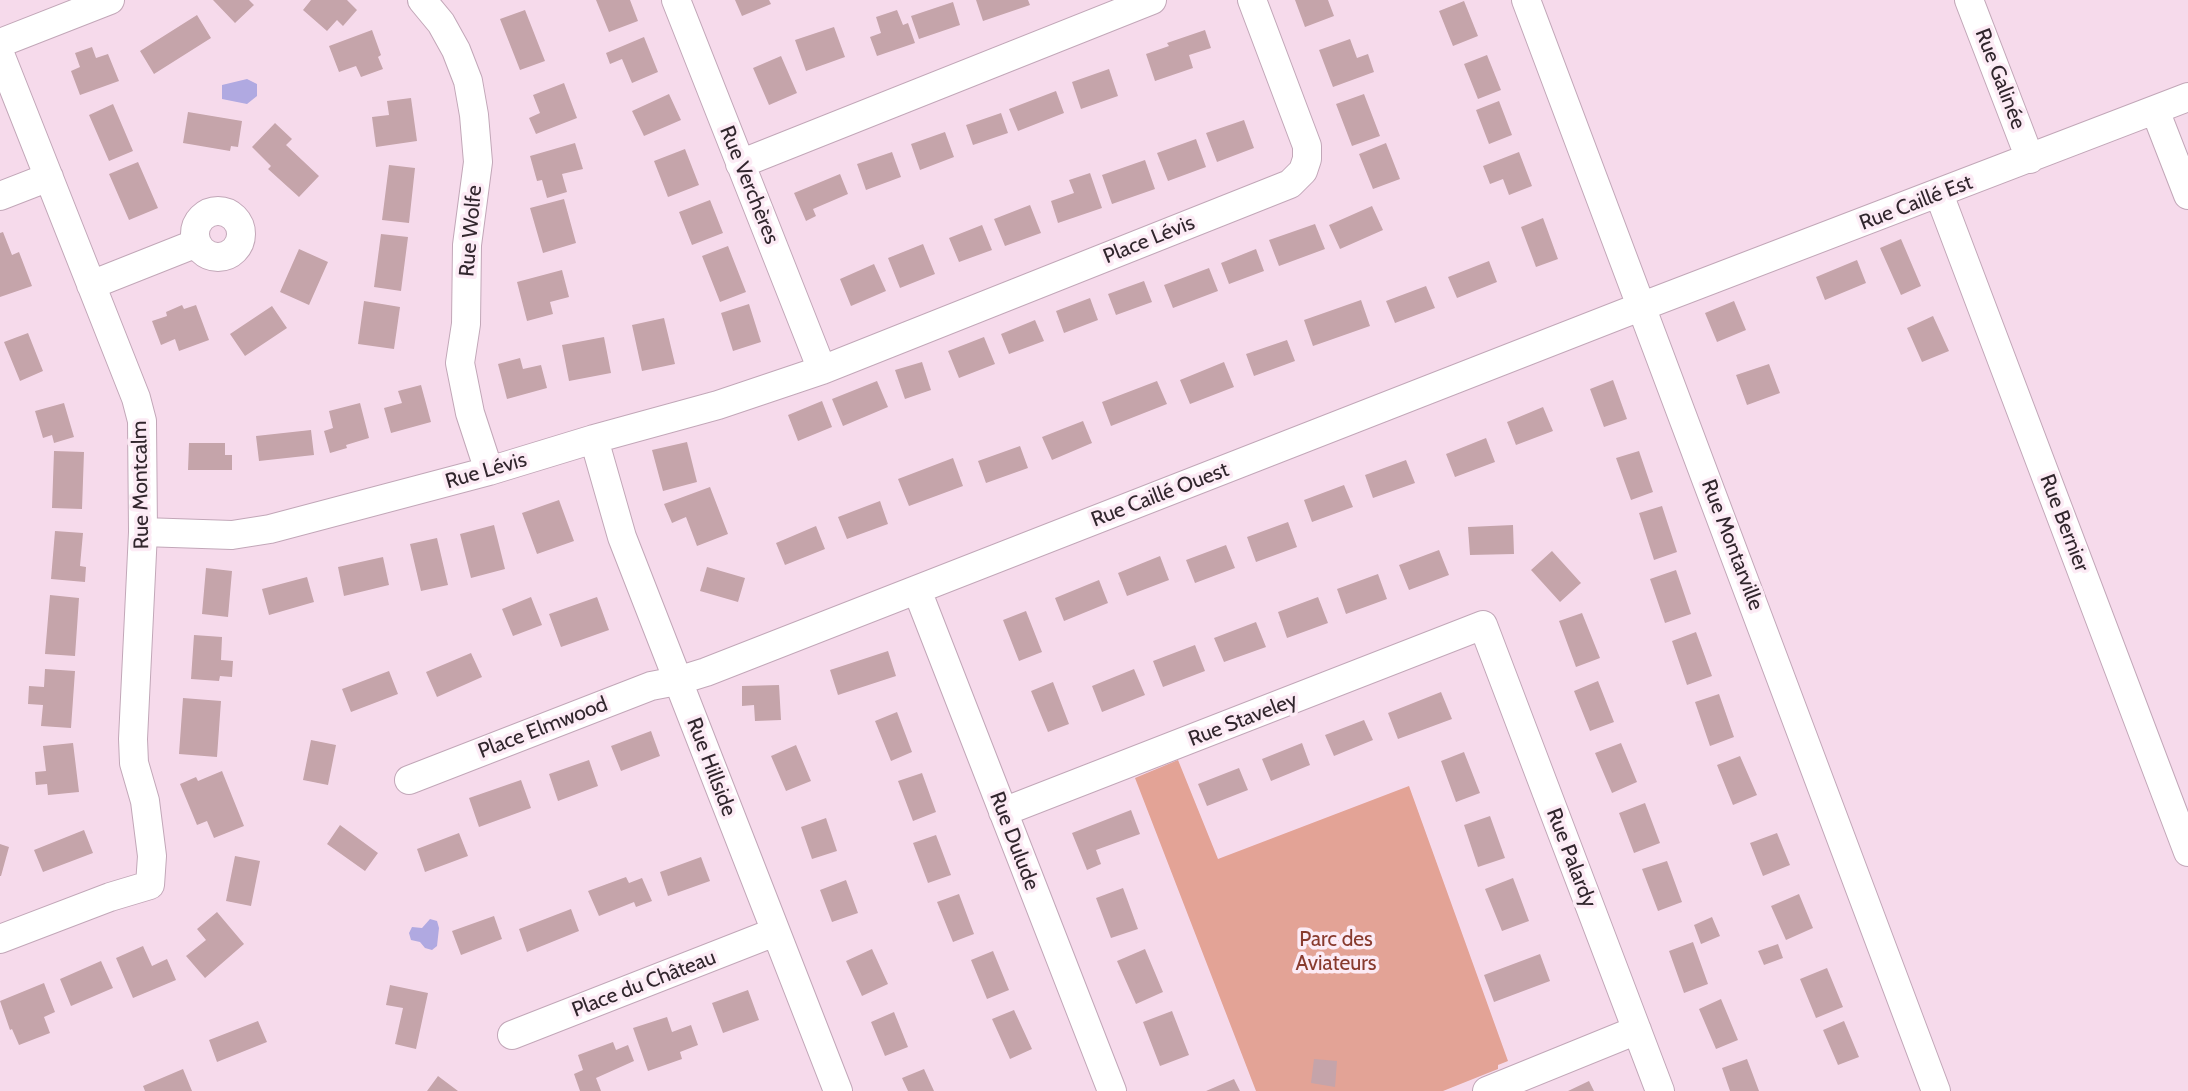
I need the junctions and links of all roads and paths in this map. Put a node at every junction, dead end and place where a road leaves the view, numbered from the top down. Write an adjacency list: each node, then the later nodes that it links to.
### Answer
1 (110, 0): 8 (street)
2 (422, 0): 23 (street, Rue Wolfe)
3 (676, 0): 13 (street, Rue Verchères)
4 (1152, 0): 13 (street)
5 (1252, 0): 21 (street, Place Lévis)
6 (1526, 0): 20 (street, Rue Montarville)
7 (1969, 0): 12 (street, Rue Galinée)
8 (0, 43)
9 (0, 54): 14 (street, Rue Montcalm)
10 (2188, 97): 11 (street, Rue Caillé Est)
11 (2155, 110): 12 (street, Rue Caillé Est); 16 (street)
12 (2030, 159): 15 (street, Rue Caillé Est)
13 (740, 164): 21 (street, Rue Verchères)
14 (49, 177): 17 (street); 19 (street, Rue Montcalm)
15 (1939, 194): 20 (street, Rue Caillé Est); 30 (street, Rue Bernier)
16 (2188, 195)
17 (0, 196)
18 (197, 243): 19 (street)
19 (91, 285): 24 (street, Rue Montcalm)
20 (1643, 307): 25 (street, Rue Caillé Ouest); 39 (street, Rue Montarville)
21 (822, 370): 22 (street, Rue Lévis)
22 (594, 439): 23 (street, Rue Lévis); 27 (street, Rue Hillside)
23 (489, 471): 24 (street, Rue Lévis)
24 (143, 532): 32 (street, Rue Montcalm)
25 (916, 590): 27 (street, Rue Caillé Ouest); 29 (street, Rue Dulude)
26 (1483, 625): 29 (street, Rue Staveley); 33 (street, Rue Palardy)
27 (677, 681): 28 (street, Place Elmwood); 31 (street, Rue Hillside)
28 (409, 780)
29 (1003, 812): 36 (street, Rue Dulude)
30 (2188, 852)
31 (775, 932): 34 (street, Place du Château); 35 (street, Rue Hillside)
32 (0, 939)
33 (1637, 1030): 37 (street); 38 (street, Rue Palardy)
34 (512, 1035)
35 (838, 1091)
36 (1112, 1091)
37 (1487, 1091)
38 (1660, 1091)
39 (1936, 1091)

